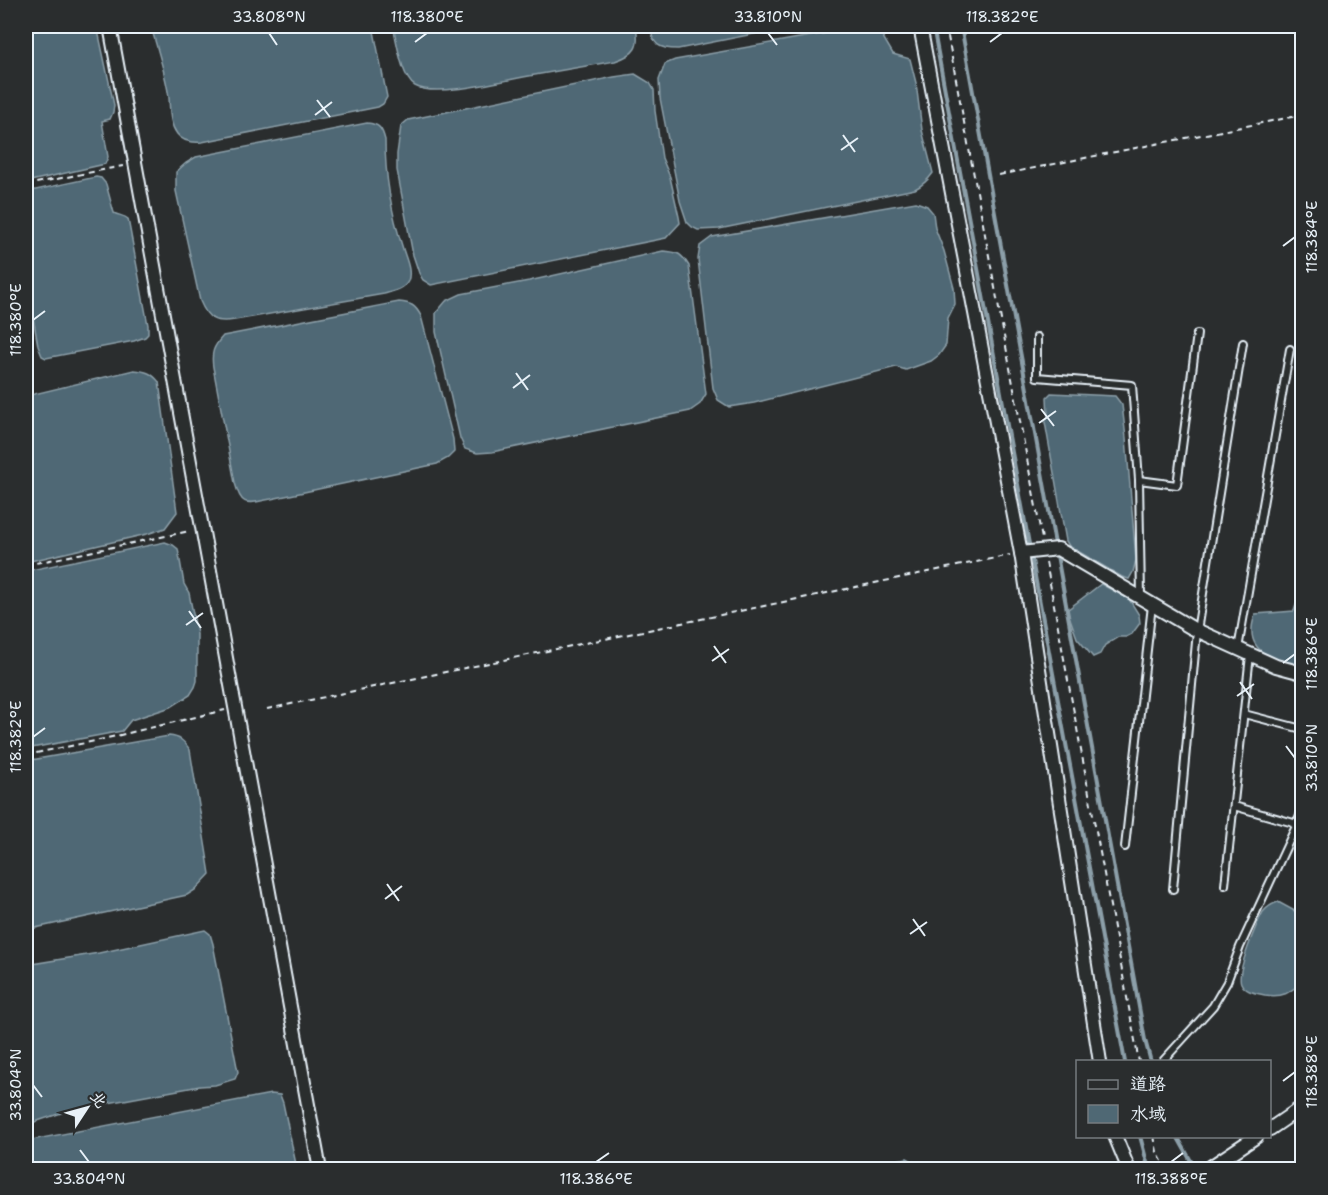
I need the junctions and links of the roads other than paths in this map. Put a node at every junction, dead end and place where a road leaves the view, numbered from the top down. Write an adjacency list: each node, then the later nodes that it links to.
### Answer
1 (110, 26): 28 (street)
2 (920, 26): 8 (street)
3 (1197, 334): 7 (lane)
4 (1037, 338): 7 (lane)
5 (1243, 343): 10 (lane)
6 (1290, 349): 11 (lane)
7 (1139, 480): 9 (lane)
8 (1038, 551): 9 (street); 22 (street)
9 (1146, 601): 10 (street); 19 (lane)
10 (1197, 631): 11 (street); 21 (lane)
11 (1238, 649): 12 (street)
12 (1250, 655): 13 (street); 14 (lane)
13 (1302, 674)
14 (1244, 714): 15 (lane); 16 (lane)
15 (1302, 729)
16 (1234, 806): 18 (lane); 20 (lane)
17 (1302, 810): 18 (lane)
18 (1297, 825): 23 (lane)
19 (1125, 847)
20 (1225, 885)
21 (1173, 889)
22 (1100, 1060)
23 (1164, 1060)
24 (1302, 1107): 25 (street)
25 (1271, 1128)
26 (1115, 1138): 29 (street)
27 (1255, 1138): 30 (street)
28 (320, 1170)
29 (1129, 1170)
30 (1206, 1170)

